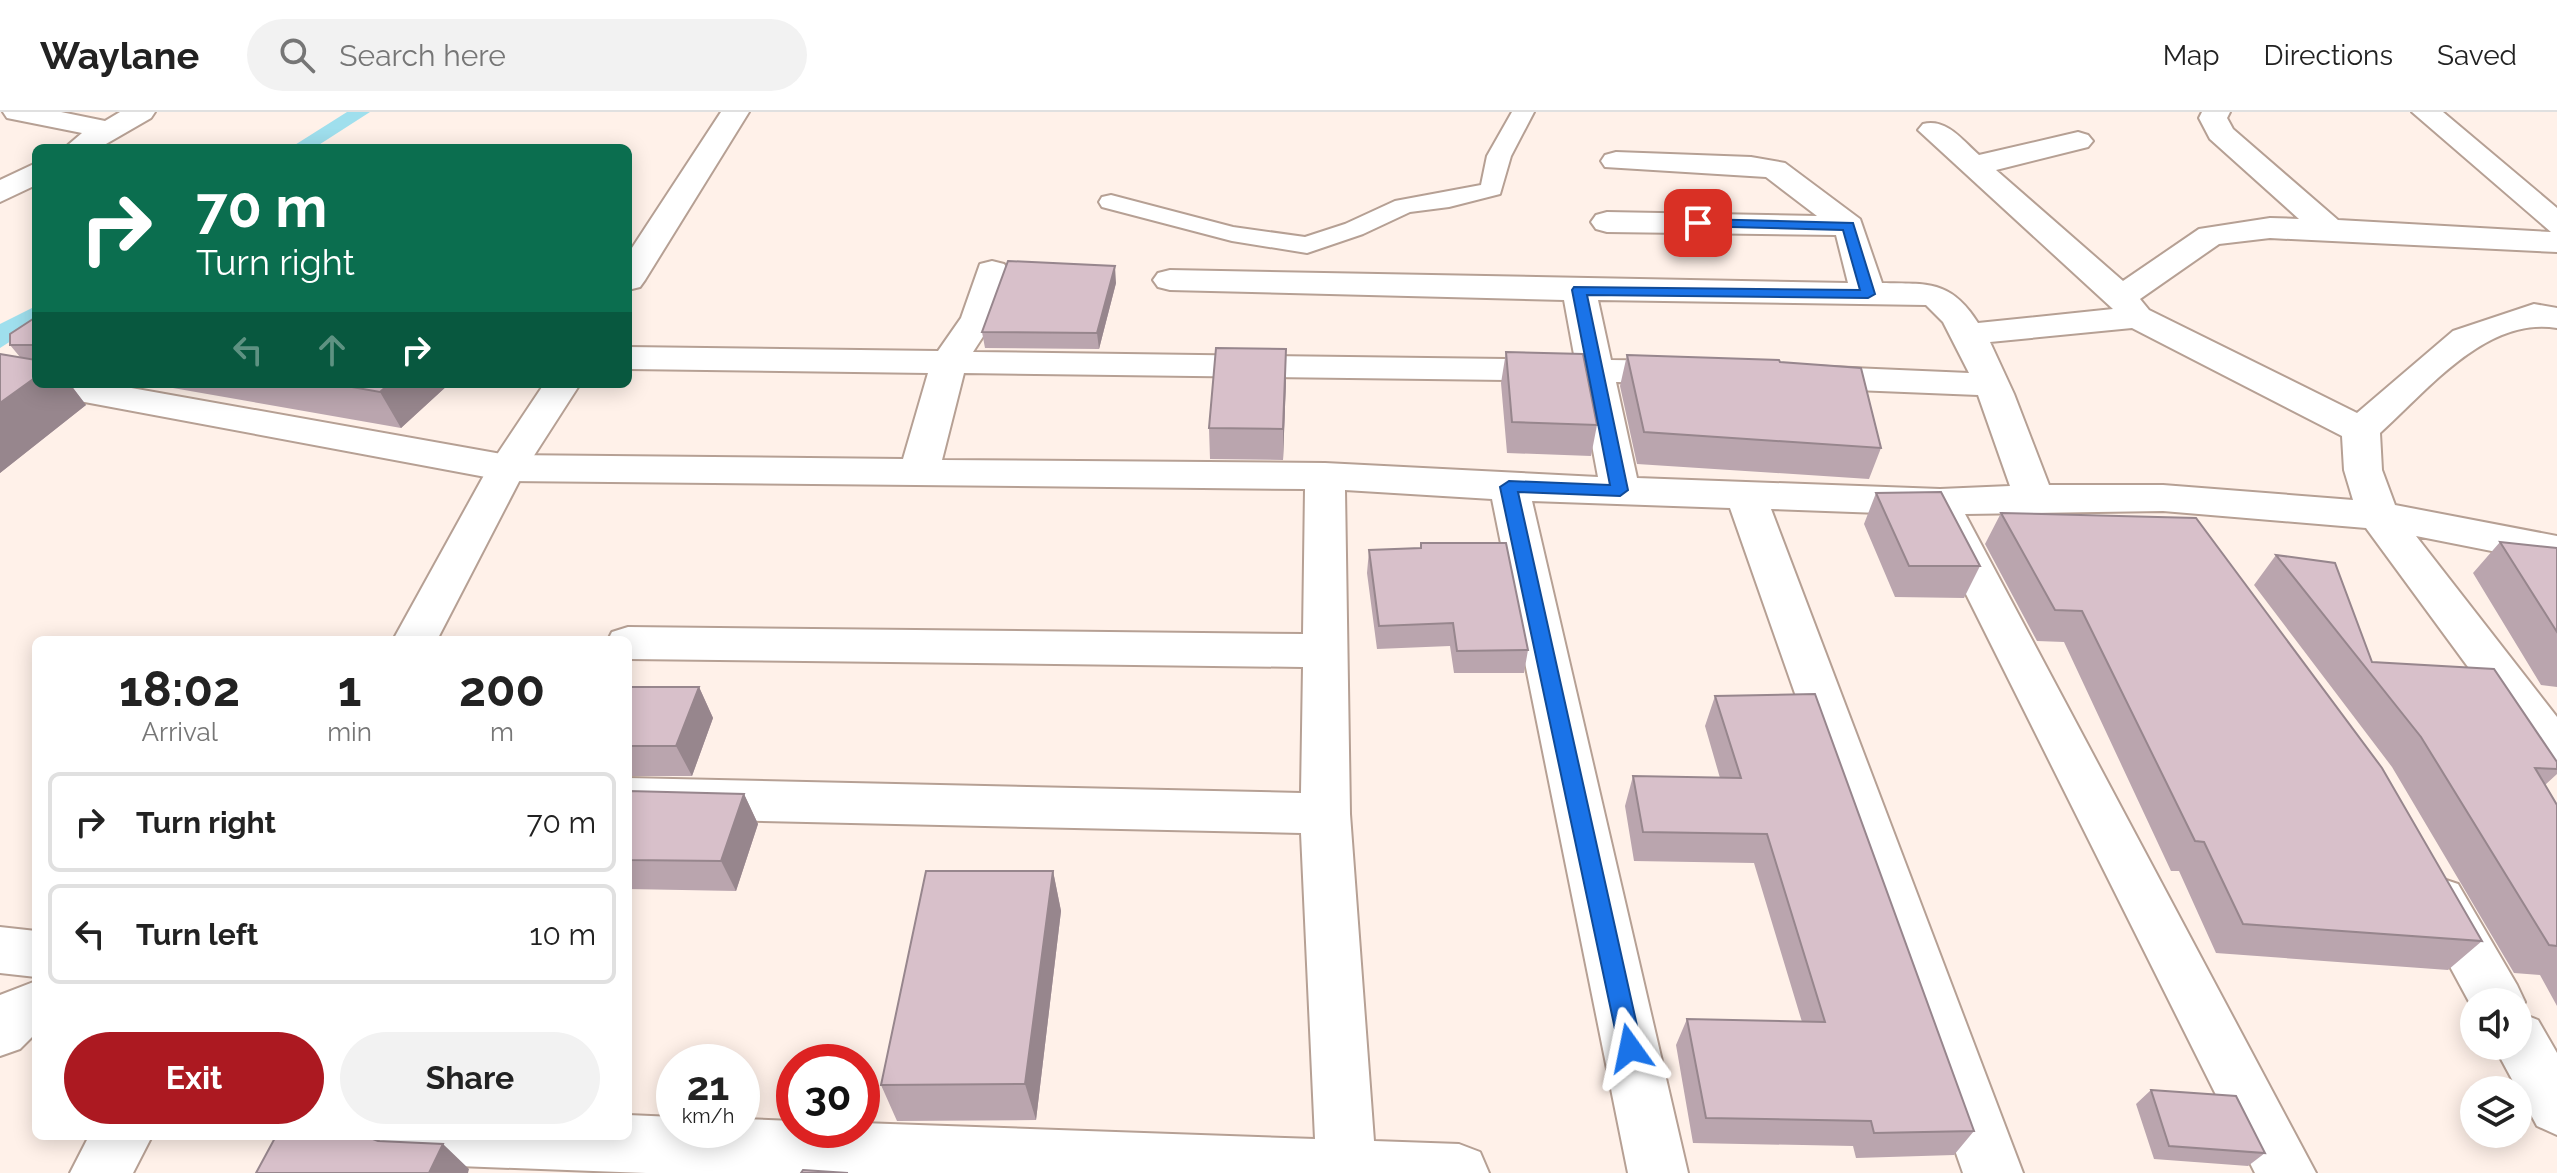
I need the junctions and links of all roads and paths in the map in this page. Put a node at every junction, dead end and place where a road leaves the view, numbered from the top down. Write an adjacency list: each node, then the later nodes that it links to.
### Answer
1 (17, 112): 7 (street)
2 (141, 112): 7 (street)
3 (735, 112): 22 (street)
4 (1523, 112): 15 (lane)
5 (2216, 112): 19 (street)
6 (2426, 112): 17 (street)
7 (109, 130): 10 (street)
8 (1933, 130): 12 (street)
9 (2078, 141): 12 (street)
10 (85, 144)
11 (1616, 161): 18 (street)
12 (1973, 166): 26 (street)
13 (32, 174): 14 (street)
14 (0, 193)
15 (1111, 202)
16 (1607, 222): 18 (street)
17 (2557, 224)
18 (1849, 226): 25 (street)
19 (2329, 229): 20 (street); 26 (street)
20 (2557, 242)
21 (992, 271): 30 (street)
22 (632, 274)
23 (1170, 280): 24 (street)
24 (1579, 290): 25 (street); 31 (street)
25 (1868, 294): 28 (street)
26 (2129, 307): 28 (street); 37 (street)
27 (2557, 318): 37 (street)
28 (1968, 334): 34 (street)
29 (632, 358): 30 (street)
30 (949, 362): 31 (street); 39 (street)
31 (1593, 369): 32 (street); 42 (street)
32 (1721, 374)
33 (1768, 376): 34 (street)
34 (1991, 385): 45 (street)
35 (70, 388): 38 (street)
36 (559, 388): 38 (street)
37 (2361, 430): 47 (street)
38 (507, 468): 39 (street); 50 (street)
39 (919, 473): 40 (street)
40 (1325, 476): 41 (street); 52 (street)
41 (1509, 487): 42 (street); 69 (street)
42 (1620, 490): 43 (street)
43 (1746, 496): 46 (street); 70 (street)
44 (2163, 498): 45 (street); 47 (street); 49 (street)
45 (2034, 499): 46 (street)
46 (1940, 502): 71 (street)
47 (2378, 515): 48 (street); 53 (street)
48 (2552, 541)
49 (2199, 548)
50 (417, 636)
51 (632, 643): 52 (street)
52 (1325, 651): 55 (street)
53 (2557, 752)
54 (632, 798): 55 (street)
55 (1325, 814): 66 (street)
56 (2420, 865): 59 (street)
57 (0, 950): 58 (street)
58 (32, 954)
59 (2490, 988)
60 (32, 1007): 61 (street)
61 (0, 1031)
62 (2530, 1060): 63 (street)
63 (2557, 1107)
64 (121, 1140): 67 (street)
65 (521, 1140): 66 (street)
66 (1346, 1169): 68 (street)
67 (100, 1173)
68 (1459, 1173)
69 (1658, 1173)
70 (1993, 1173)
71 (2286, 1173)

